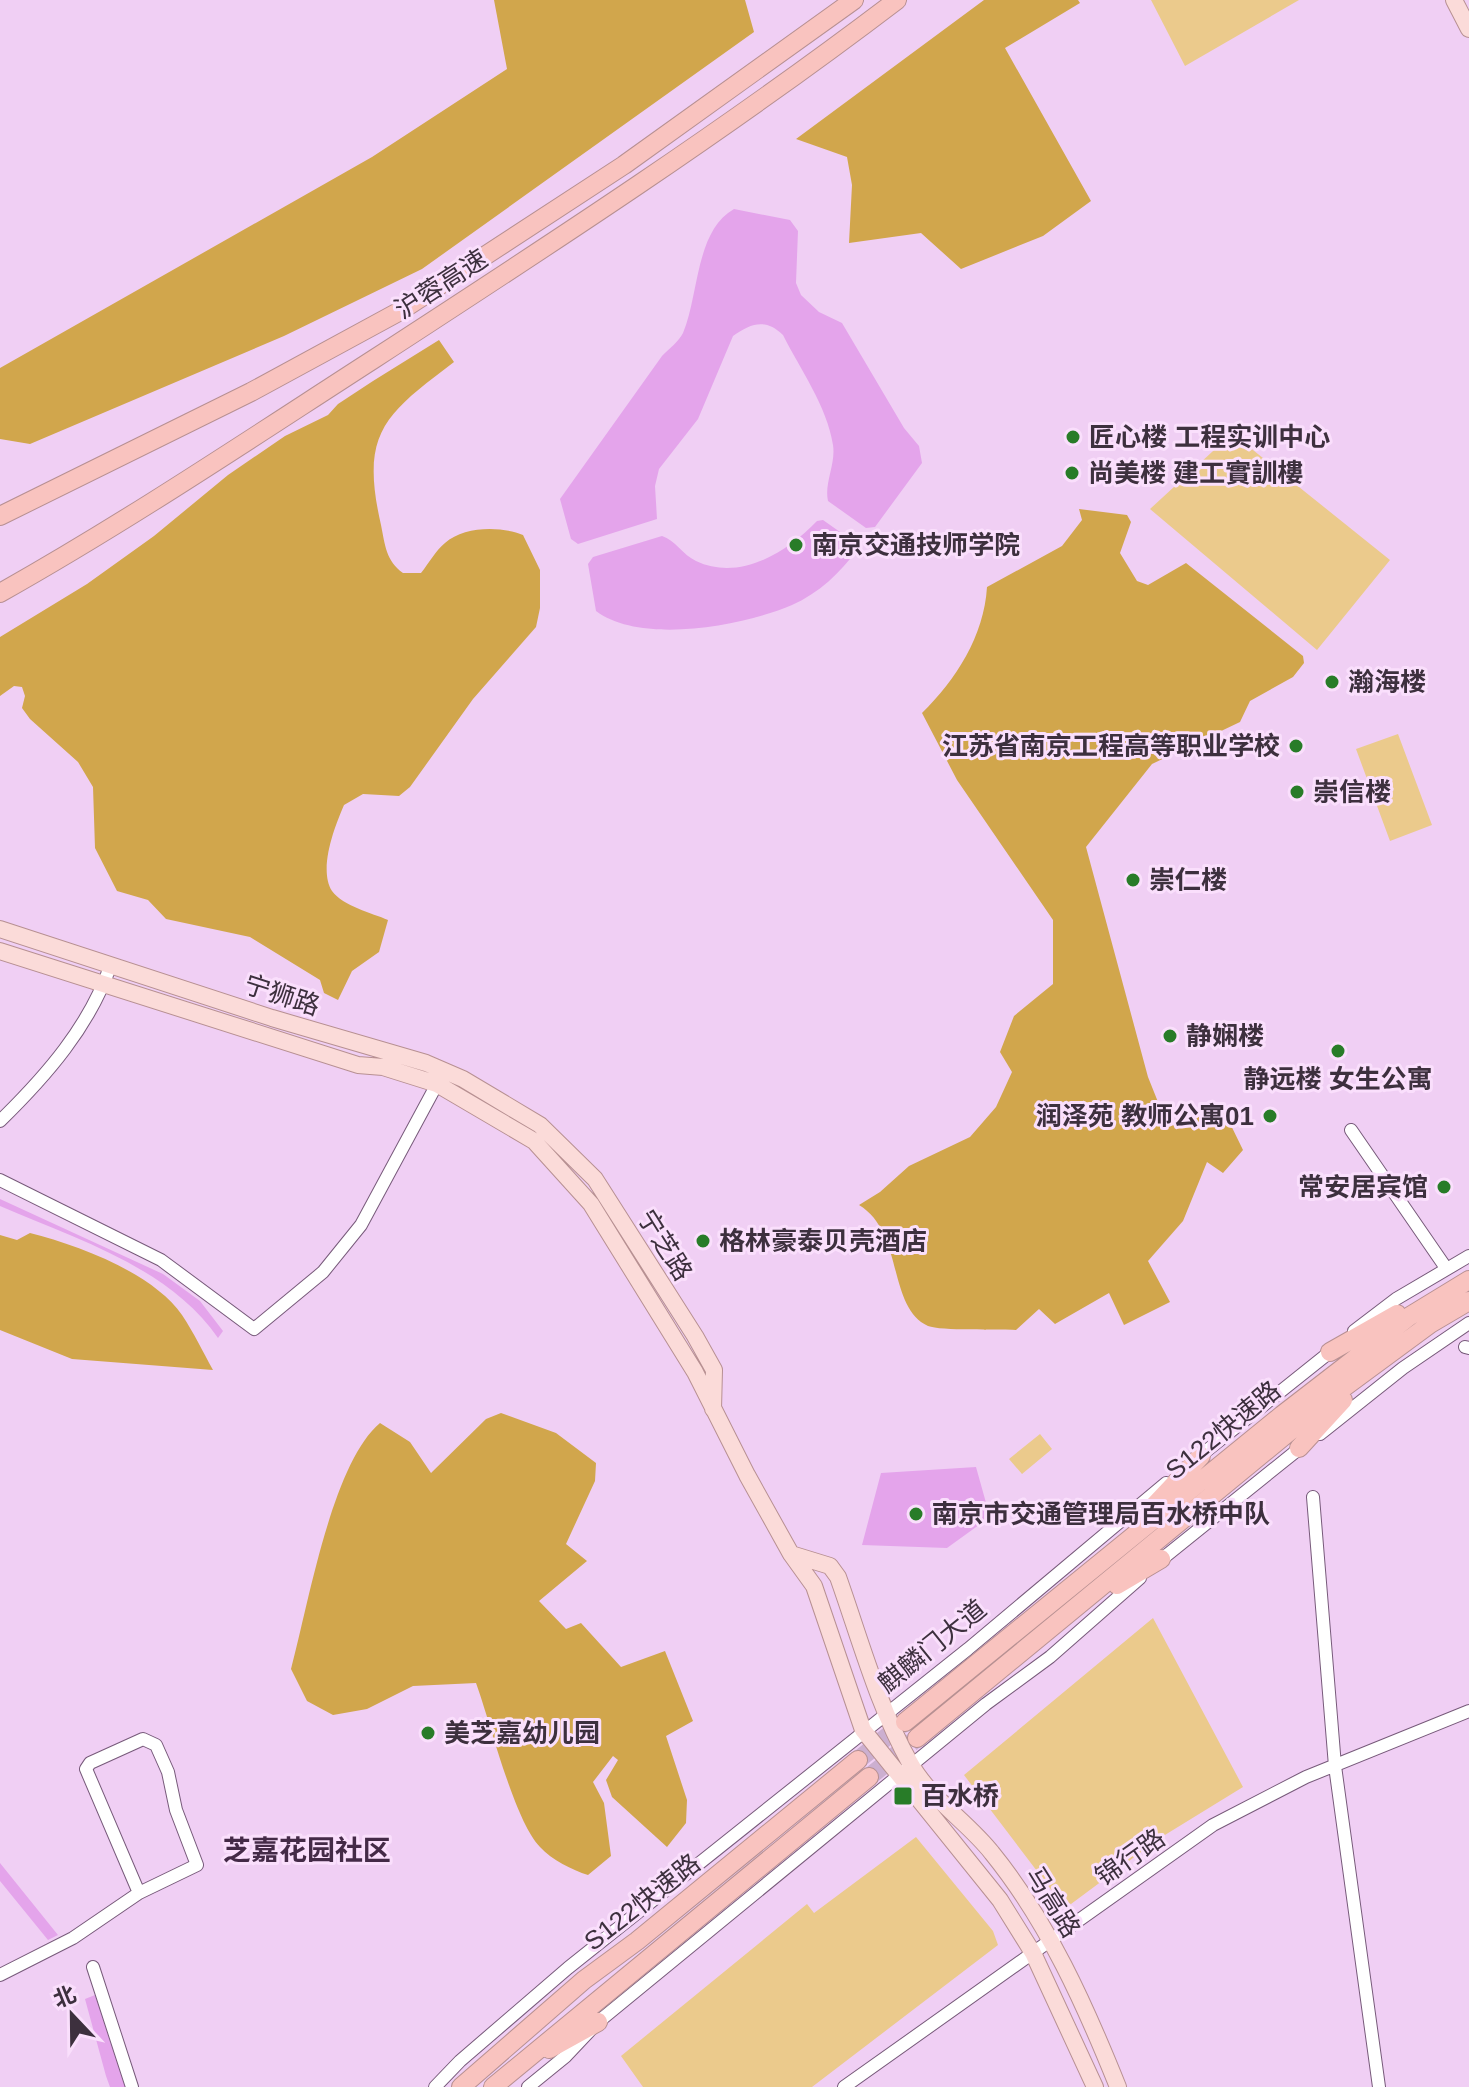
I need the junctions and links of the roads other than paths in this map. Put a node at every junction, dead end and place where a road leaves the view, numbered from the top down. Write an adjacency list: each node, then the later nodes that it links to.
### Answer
1 (854, 0): 5 (highway, 沪蓉高速)
2 (897, 0): 6 (highway, 沪蓉高速)
3 (1454, 0): 4 (main road)
4 (1469, 29)
5 (0, 516)
6 (0, 593)
7 (0, 929): 9 (main road, 宁狮路)
8 (0, 951): 10 (main road, 宁狮路)
9 (111, 964): 10 (street); 13 (main road, 宁狮路)
10 (104, 984): 11 (main road, 宁狮路); 12 (street)
11 (437, 1084): 15 (main road, 宁狮路); 16 (street)
12 (0, 1121)
13 (540, 1125): 24 (main road, 宁芝路)
14 (1351, 1130): 18 (street)
15 (534, 1141): 24 (main road, 宁芝路)
16 (0, 1180)
17 (1469, 1256): 18 (street, 麒麟门大道)
18 (1446, 1268): 22 (street, 麒麟门大道)
19 (1467, 1281): 22 (highway); 28 (highway, S122快速路)
20 (1469, 1301): 23 (highway, S122快速路)
21 (1469, 1323): 25 (street)
22 (1330, 1352): 26 (street, 麒麟门大道)
23 (1380, 1359): 25 (highway); 31 (highway, S122快速路)
24 (713, 1409): 29 (main road, 宁芝路)
25 (1299, 1448): 30 (street)
26 (1201, 1456): 28 (highway); 33 (street, 麒麟门大道)
27 (1313, 1497): 38 (street)
28 (1114, 1550): 34 (highway, S122快速路)
29 (791, 1554): 33 (main road); 35 (main road, 宁芝路)
30 (1161, 1559): 31 (highway); 39 (street)
31 (1063, 1618): 36 (highway, S122快速路)
32 (1469, 1711): 38 (street, 锦行路)
33 (885, 1712): 35 (street, 麒麟门大道); 39 (main road)
34 (905, 1722)
35 (863, 1730): 39 (main road, 宁芝路); 49 (street, 麒麟门大道)
36 (917, 1738)
37 (858, 1760): 50 (highway, S122快速路)
38 (1335, 1766): 42 (street, 锦行路); 56 (street)
39 (905, 1771): 42 (main road, 马高路); 43 (main road, 马高路); 46 (street)
40 (869, 1777): 47 (highway, S122快速路)
41 (139, 1893): 41 (street); 45 (street)
42 (1051, 1941): 43 (street, 锦行路); 55 (main road, 马高路)
43 (1033, 1953): 53 (street, 锦行路); 54 (main road, 马高路)
44 (93, 1967): 48 (street)
45 (0, 1975)
46 (598, 2022): 47 (highway); 52 (street)
47 (518, 2065): 51 (highway, S122快速路)
48 (132, 2087)
49 (435, 2087)
50 (461, 2087)
51 (493, 2087)
52 (528, 2087)
53 (844, 2087)
54 (1095, 2087)
55 (1118, 2087)
56 (1379, 2087)

